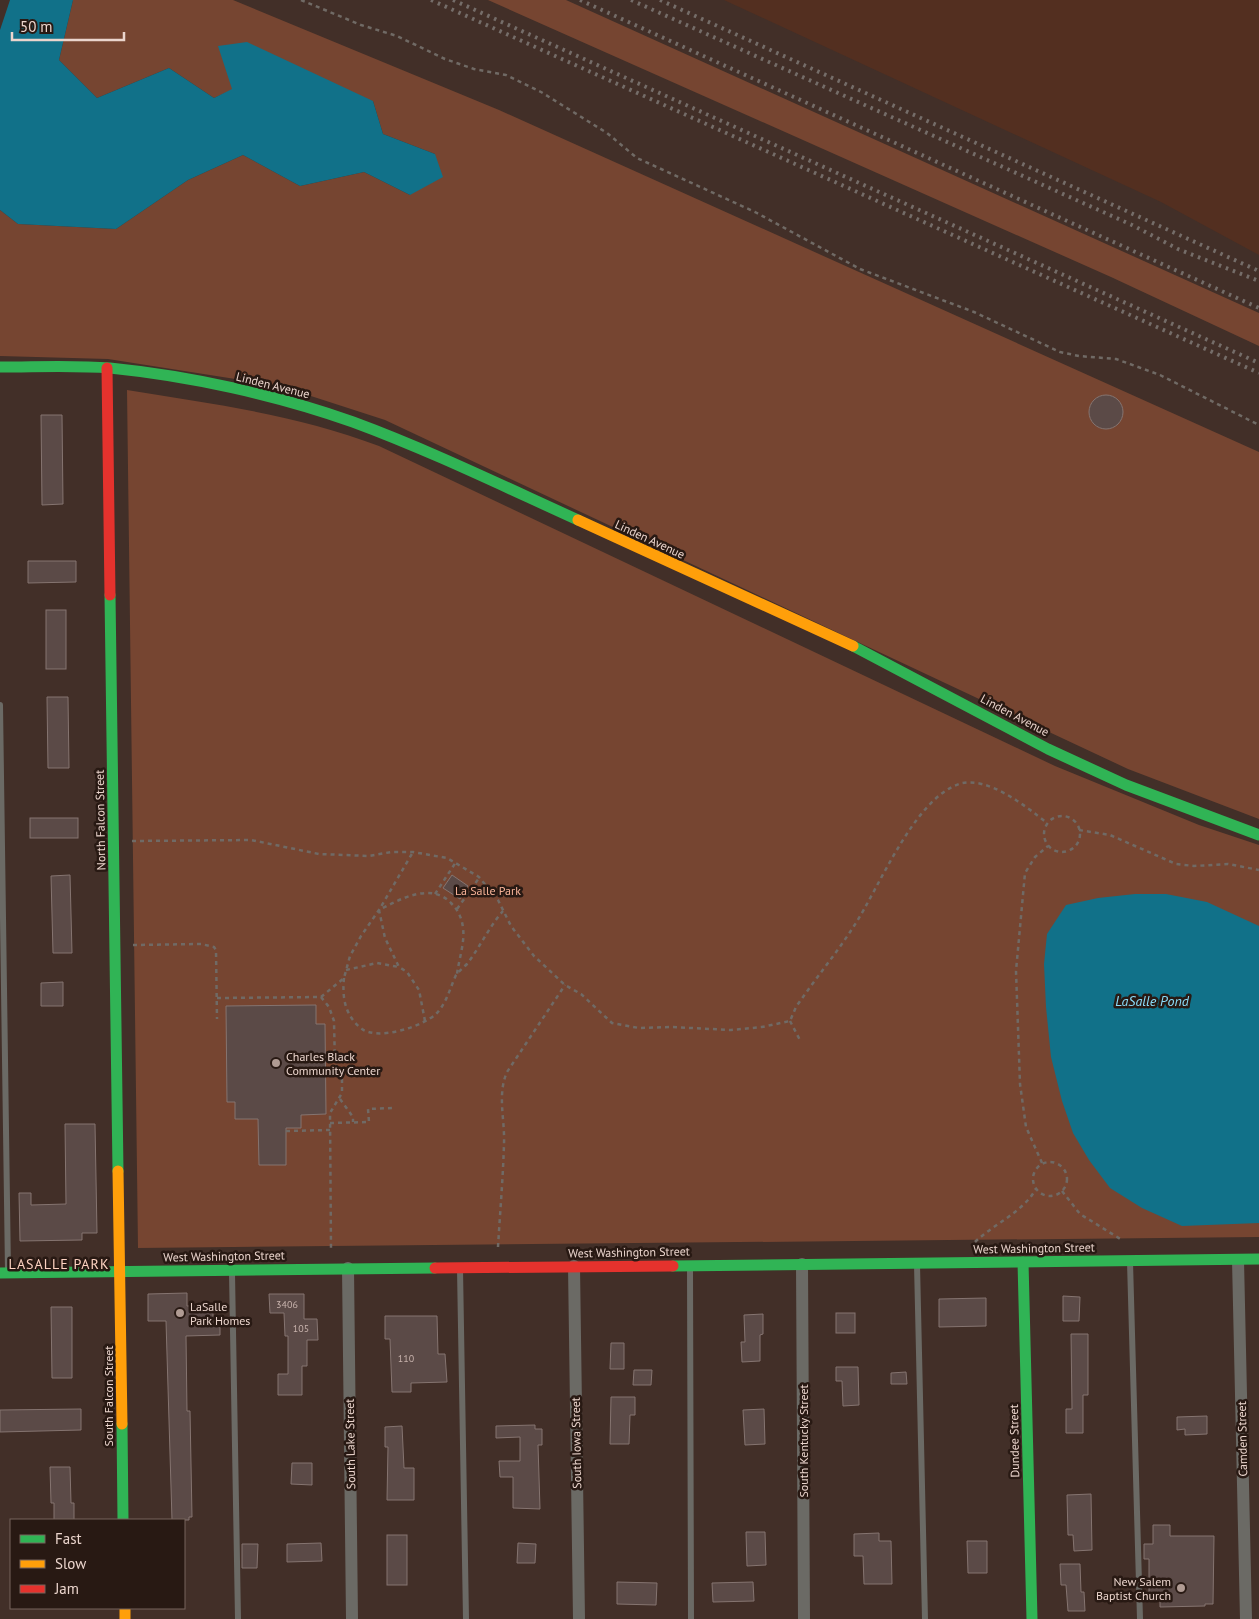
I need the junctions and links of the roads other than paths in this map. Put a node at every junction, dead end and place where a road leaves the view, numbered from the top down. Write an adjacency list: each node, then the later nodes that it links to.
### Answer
1 (0, 367): 2 (street, Linden Avenue)
2 (107, 368): 4 (street, Linden Avenue); 17 (street, North Falcon Street)
3 (0, 705): 5 (lane)
4 (1259, 834)
5 (2, 896): 18 (lane)
6 (1259, 1259): 7 (street, West Washington Street)
7 (1238, 1260): 8 (street, West Washington Street); 29 (street, Camden Street)
8 (1130, 1261): 9 (street, West Washington Street); 28 (lane)
9 (1023, 1262): 10 (street, West Washington Street); 27 (street, Dundee Street)
10 (917, 1263): 11 (street, West Washington Street); 26 (lane)
11 (802, 1264): 12 (street, West Washington Street); 25 (street, South Kentucky Street)
12 (690, 1265): 13 (street, West Washington Street); 24 (lane)
13 (574, 1266): 14 (street, West Washington Street); 23 (street, South Iowa Street)
14 (460, 1267): 15 (street, West Washington Street); 22 (lane)
15 (348, 1268): 16 (street, West Washington Street); 21 (street, South Lake Street)
16 (232, 1270): 17 (street, West Washington Street); 20 (lane)
17 (121, 1272): 18 (street, West Washington Street); 19 (street, South Falcon Street)
18 (4, 1273)
19 (123, 1519)
20 (238, 1619)
21 (352, 1619)
22 (466, 1619)
23 (579, 1619)
24 (691, 1619)
25 (804, 1619)
26 (925, 1619)
27 (1032, 1619)
28 (1140, 1619)
29 (1246, 1619)

